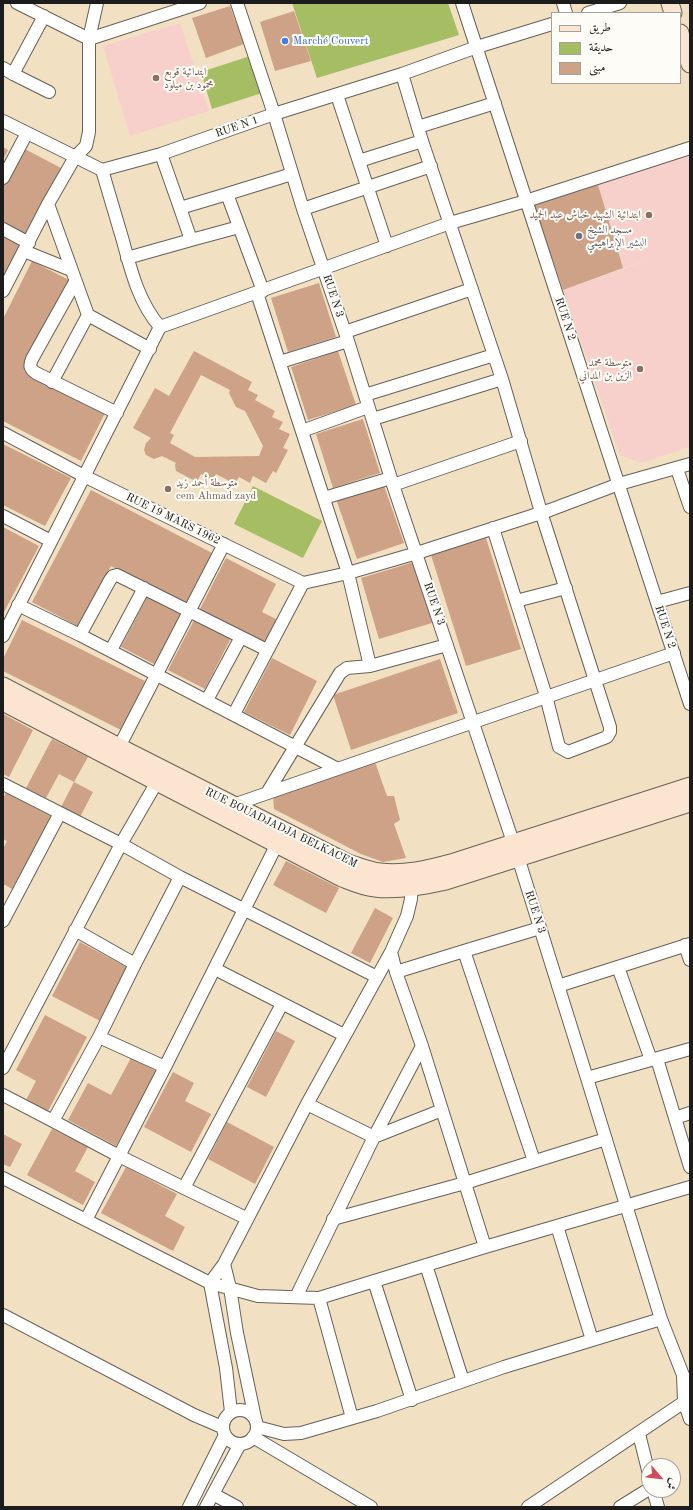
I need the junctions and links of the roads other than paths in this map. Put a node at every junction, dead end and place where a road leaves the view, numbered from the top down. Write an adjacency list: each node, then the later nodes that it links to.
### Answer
1 (17, 3): 8 (street)
2 (97, 3): 11 (street)
3 (200, 3): 11 (street)
4 (236, 3): 19 (street, RUE N 3)
5 (462, 3): 12 (street, RUE N 2)
6 (620, 3): 7 (street)
7 (591, 12)
8 (44, 16): 11 (street); 14 (street)
9 (551, 24): 12 (street, RUE N 1)
10 (681, 36): 13 (street)
11 (89, 39): 26 (street)
12 (477, 47): 15 (street, RUE N 1); 18 (street, RUE N 2)
13 (690, 64)
14 (8, 71): 16 (street)
15 (402, 74): 17 (street, RUE N 1); 21 (street)
16 (49, 92)
17 (337, 95): 19 (street, RUE N 1); 27 (street)
18 (495, 103): 21 (street); 34 (street, RUE N 2)
19 (274, 114): 25 (street, RUE N 1); 30 (street, RUE N 3)
20 (3, 121): 22 (street)
21 (418, 127): 23 (street)
22 (27, 133): 26 (street); 31 (street)
23 (422, 141): 27 (street); 28 (street)
24 (690, 148): 34 (street)
25 (160, 154): 29 (street, RUE N 1); 36 (street)
26 (75, 157): 29 (street); 35 (street)
27 (359, 161): 32 (street)
28 (431, 166): 32 (street); 38 (street)
29 (102, 170): 44 (street)
30 (292, 174): 33 (street); 37 (street, RUE N 3)
31 (3, 178)
32 (368, 188): 37 (street); 42 (street)
33 (227, 194): 36 (street); 39 (street)
34 (526, 201): 38 (street); 68 (street, RUE N 2)
35 (48, 204): 43 (street); 46 (street)
36 (180, 208): 41 (street)
37 (303, 209): 45 (street, RUE N 3)
38 (450, 223): 42 (street); 48 (street)
39 (239, 227): 41 (street); 50 (street)
40 (3, 229): 43 (street)
41 (191, 240): 44 (street)
42 (386, 246): 45 (street)
43 (26, 247): 46 (street); 49 (street)
44 (127, 258): 52 (street)
45 (324, 269): 50 (street); 53 (street, RUE N 3)
46 (71, 270): 47 (street)
47 (75, 282): 51 (street); 58 (street)
48 (472, 289): 53 (street); 55 (street)
49 (3, 291)
50 (260, 292): 52 (street); 56 (street)
51 (88, 315): 54 (street); 58 (street)
52 (160, 327): 54 (street)
53 (347, 336): 56 (street); 59 (street, RUE N 3)
54 (150, 349): 60 (street)
55 (494, 355): 57 (street); 59 (street)
56 (280, 362): 61 (street)
57 (502, 379): 59 (street); 63 (street)
58 (52, 382): 60 (street)
59 (369, 407): 61 (street); 67 (street, RUE N 3)
60 (117, 413): 66 (street)
61 (302, 431): 69 (street)
62 (3, 433): 66 (street, RUE 19 MARS 1962)
63 (521, 441): 67 (street); 71 (street)
64 (690, 464): 65 (street)
65 (677, 469): 68 (street); 70 (street)
66 (84, 476): 74 (street); 75 (street, RUE 19 MARS 1962)
67 (392, 482): 69 (street); 76 (street, RUE N 3)
68 (619, 484): 71 (street); 83 (street, RUE N 2)
69 (324, 498): 77 (street)
70 (690, 507)
71 (541, 512): 73 (street); 80 (street)
72 (3, 516): 74 (street)
73 (493, 528): 76 (street); 82 (street)
74 (51, 540): 84 (street)
75 (224, 544): 78 (street, RUE 19 MARS 1962); 85 (street)
76 (417, 553): 77 (street); 89 (street, RUE N 3)
77 (348, 573): 78 (street); 93 (street)
78 (303, 583): 91 (street)
79 (144, 588): 85 (street); 86 (street); 90 (street)
80 (566, 588): 82 (street); 95 (street)
81 (690, 593): 83 (street)
82 (516, 602): 97 (street)
83 (657, 602): 92 (street, RUE N 2)
84 (18, 605): 86 (street); 87 (street)
85 (190, 612): 88 (street); 94 (street)
86 (80, 635): 90 (street)
87 (3, 636)
88 (241, 637): 91 (street); 98 (street)
89 (448, 645): 93 (street); 102 (street, RUE N 3)
90 (111, 650): 94 (street)
91 (268, 650): 101 (street)
92 (674, 653): 95 (street); 100 (street, RUE N 2)
93 (370, 666): 103 (street)
94 (157, 674): 98 (street); 104 (street)
95 (596, 680): 97 (street); 97 (street)
96 (3, 686): 104 (street, RUE BOUADJADJA BELKACEM)
97 (546, 696): 102 (street)
98 (207, 700): 101 (street)
99 (3, 702): 106 (street, RUE BOUADJADJA BELKACEM)
100 (690, 704)
101 (234, 714): 103 (street)
102 (472, 722): 105 (street); 115 (street, RUE N 3)
103 (296, 746): 105 (street); 109 (street)
104 (119, 747): 106 (street, RUE BOUADJADJA BELKACEM)
105 (336, 768): 109 (street)
106 (161, 776): 111 (street, RUE BOUADJADJA BELKACEM); 113 (street); 114 (street, RUE BOUADJADJA BELKACEM)
107 (3, 784): 112 (street)
108 (690, 786): 115 (street, RUE BOUADJADJA BELKACEM)
109 (267, 793): 111 (street)
110 (690, 803): 115 (street, RUE BOUADJADJA BELKACEM)
111 (233, 805): 117 (street, RUE BOUADJADJA BELKACEM)
112 (60, 813): 113 (street); 119 (street)
113 (121, 844): 116 (street); 121 (street)
114 (277, 844): 117 (street, RUE BOUADJADJA BELKACEM); 118 (street)
115 (515, 850): 117 (street, RUE BOUADJADJA BELKACEM); 120 (street, RUE N 3)
116 (180, 877): 118 (street); 126 (street)
117 (412, 879): 124 (street)
118 (244, 910): 128 (street); 130 (street)
119 (3, 921)
120 (540, 928): 123 (street); 131 (street, RUE N 3)
121 (75, 930): 126 (street); 139 (street)
122 (688, 945): 125 (street); 127 (street)
123 (464, 951): 129 (street); 150 (street)
124 (391, 952): 129 (street); 130 (street)
125 (690, 960)
126 (135, 964): 134 (street)
127 (618, 967): 131 (street); 137 (street)
128 (215, 969): 132 (street); 138 (street)
129 (396, 972): 135 (street)
130 (377, 977): 133 (street)
131 (558, 986): 140 (street, RUE N 3)
132 (282, 1004): 133 (street); 155 (street)
133 (344, 1035): 142 (street)
134 (99, 1037): 138 (street); 146 (street)
135 (422, 1046): 143 (street); 147 (street)
136 (690, 1049): 137 (street)
137 (654, 1060): 140 (street); 145 (street)
138 (165, 1067): 149 (street)
139 (3, 1068)
140 (588, 1078): 148 (street, RUE N 3)
141 (3, 1095): 146 (street)
142 (307, 1104): 147 (street); 157 (street)
143 (442, 1110): 147 (street); 153 (street)
144 (690, 1113): 145 (street)
145 (675, 1118): 151 (street)
146 (53, 1121): 149 (street)
147 (374, 1137): 158 (street)
148 (606, 1139): 150 (street); 156 (street, RUE N 3)
149 (119, 1156): 155 (street); 159 (street)
150 (534, 1161): 153 (street)
151 (690, 1167)
152 (3, 1178): 159 (street)
153 (465, 1183): 158 (street); 161 (street)
154 (690, 1187): 156 (street)
155 (184, 1188): 157 (street)
156 (626, 1207): 160 (street); 170 (street, RUE N 3)
157 (246, 1218): 162 (street)
158 (333, 1219): 167 (street)
159 (86, 1220): 165 (street)
160 (557, 1226): 161 (street); 171 (street)
161 (485, 1247): 163 (street)
162 (224, 1264): 165 (street); 166 (street)
163 (426, 1265): 164 (street); 173 (street)
164 (374, 1281): 168 (street); 175 (street)
165 (210, 1283): 166 (street); 177 (street)
166 (230, 1288): 167 (street); 180 (street)
167 (296, 1297): 168 (street)
168 (319, 1298): 178 (street)
169 (3, 1315): 181 (street)
170 (661, 1319): 171 (street); 172 (street, RUE N 3)
171 (592, 1340): 173 (street)
172 (683, 1375): 174 (street); 176 (street)
173 (463, 1381): 175 (street)
174 (690, 1385)
175 (412, 1400): 178 (street)
176 (687, 1400): 179 (street); 182 (street)
177 (231, 1412): 180 (street); 181 (street)
178 (352, 1418): 180 (street)
179 (690, 1419)
180 (255, 1427): 183 (street); 190 (street)
181 (223, 1431): 183 (street); 187 (street)
182 (638, 1434): 184 (street); 191 (street)
183 (240, 1444): 185 (street)
184 (645, 1458)
185 (213, 1494): 188 (street); 189 (street)
186 (641, 1494): 192 (street)
187 (189, 1507)
188 (206, 1507)
189 (237, 1507)
190 (371, 1507)
191 (528, 1507)
192 (620, 1507)

